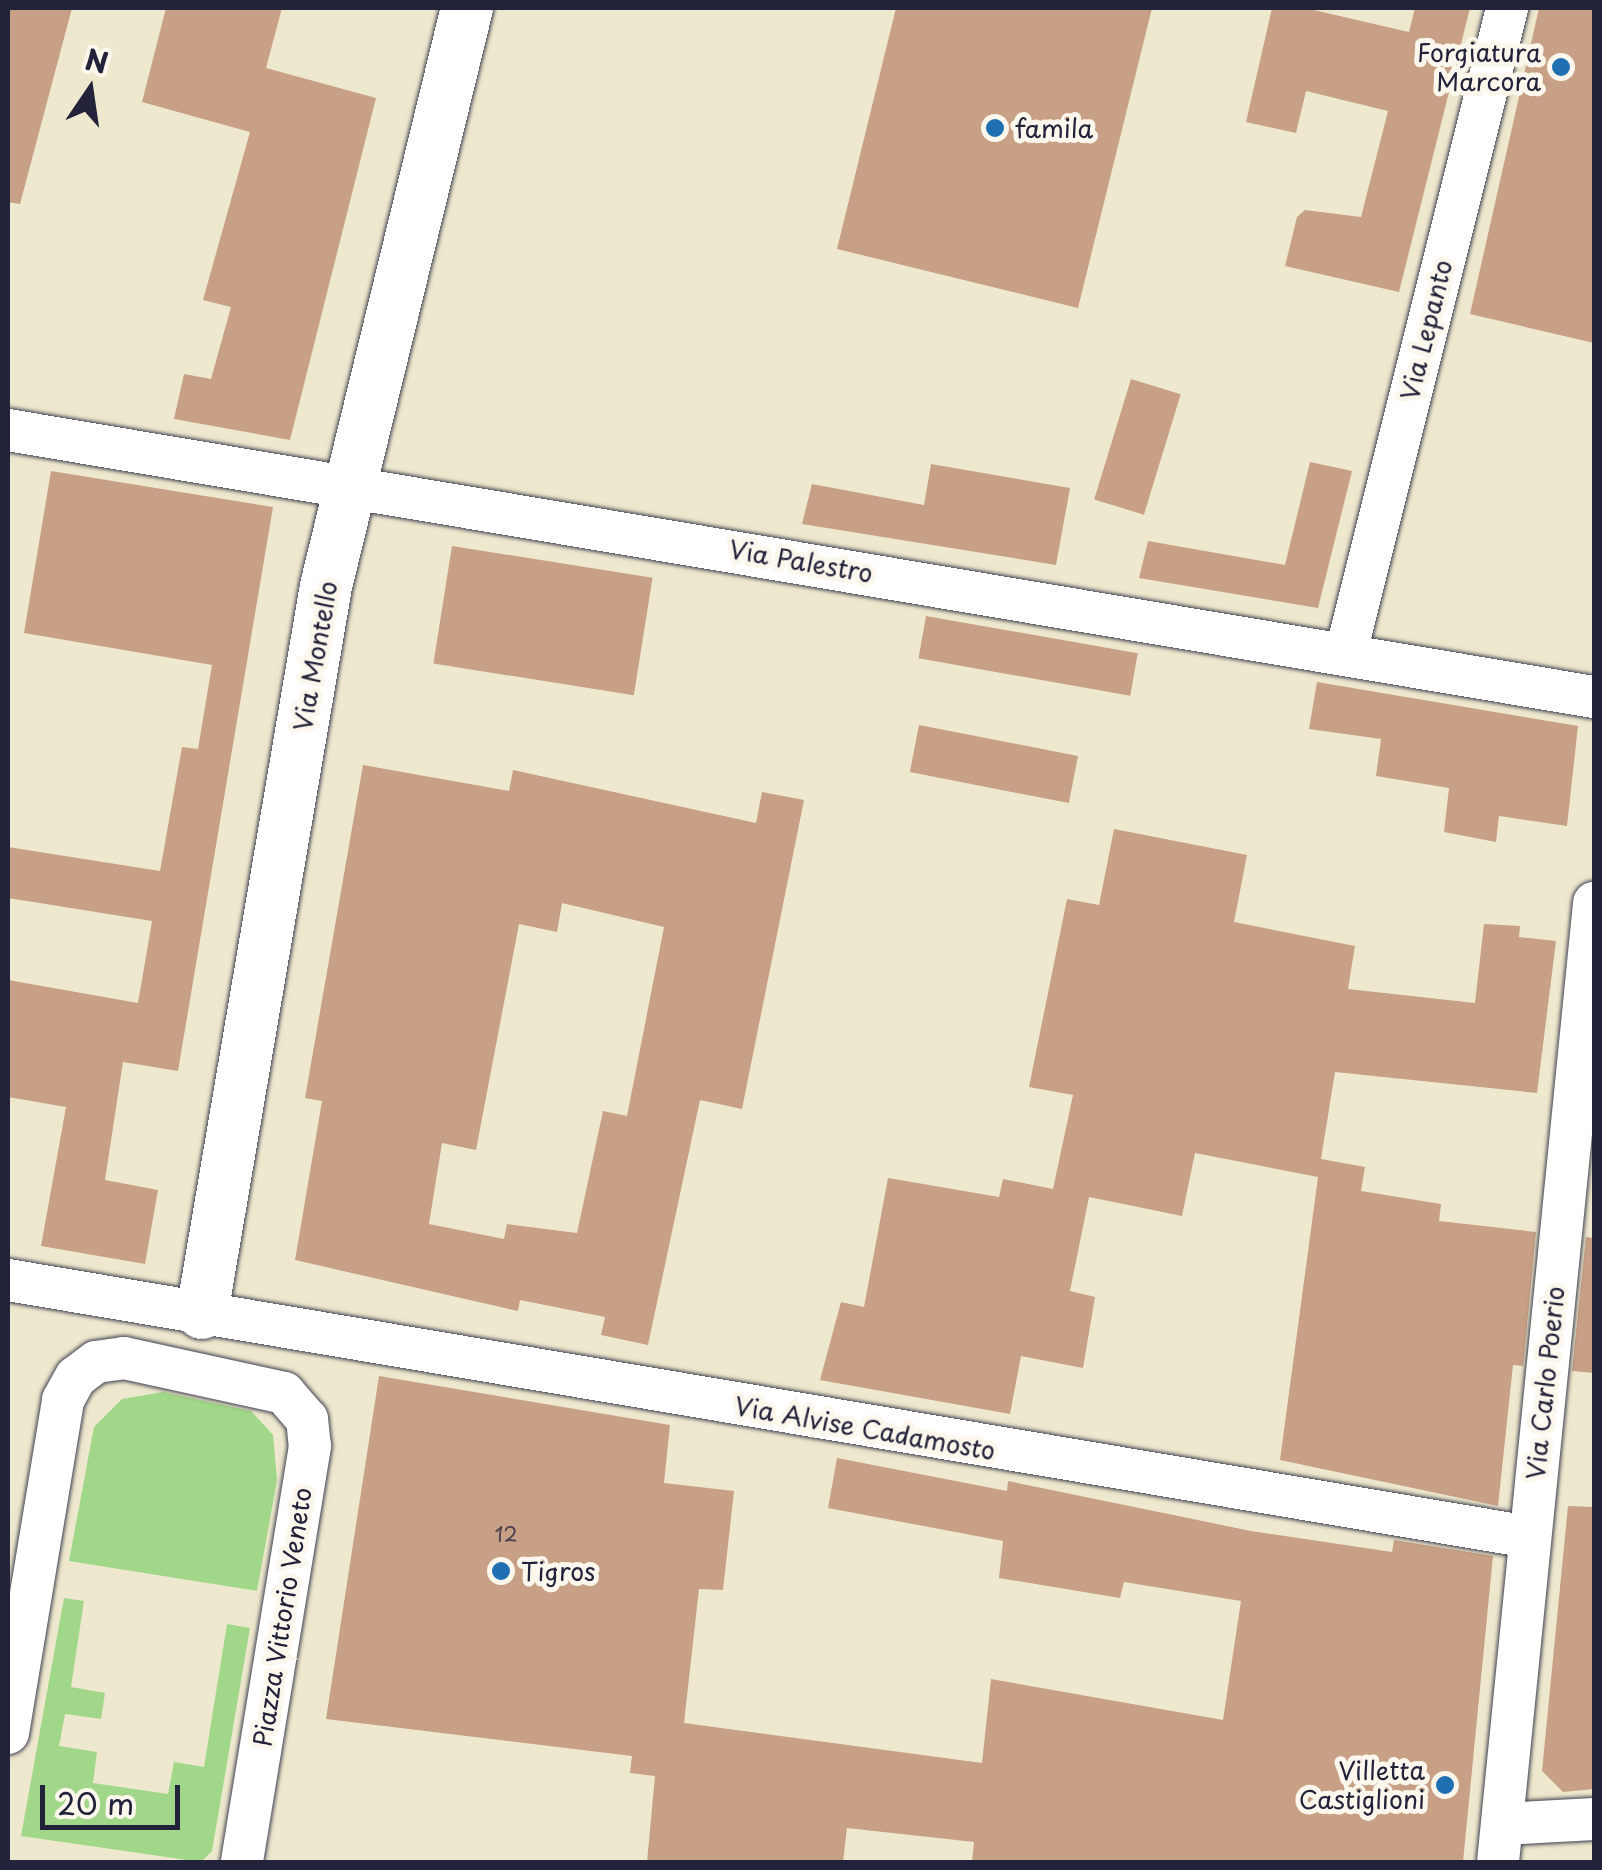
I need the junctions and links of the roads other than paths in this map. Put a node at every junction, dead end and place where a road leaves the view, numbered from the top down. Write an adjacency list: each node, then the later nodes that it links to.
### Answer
1 (467, 8): 4 (street, Via Montello)
2 (1507, 8): 5 (street, Via Lepanto)
3 (8, 430): 4 (street, Via Palestro)
4 (349, 485): 5 (street, Via Palestro); 9 (street, Via Montello)
5 (1346, 654): 6 (street, Via Palestro)
6 (1594, 697)
7 (1594, 904): 12 (street, Via Carlo Poerio)
8 (8, 1280): 9 (street, Via Alvise Cadamosto)
9 (202, 1313): 10 (street); 11 (street, Piazza Vittorio Veneto); 12 (street, Via Alvise Cadamosto)
10 (124, 1358): 11 (street); 13 (street)
11 (272, 1387): 16 (street, Piazza Vittorio Veneto)
12 (1528, 1536): 15 (street, Via Carlo Poerio)
13 (8, 1734)
14 (1594, 1819): 15 (street)
15 (1500, 1843)
16 (242, 1862)

